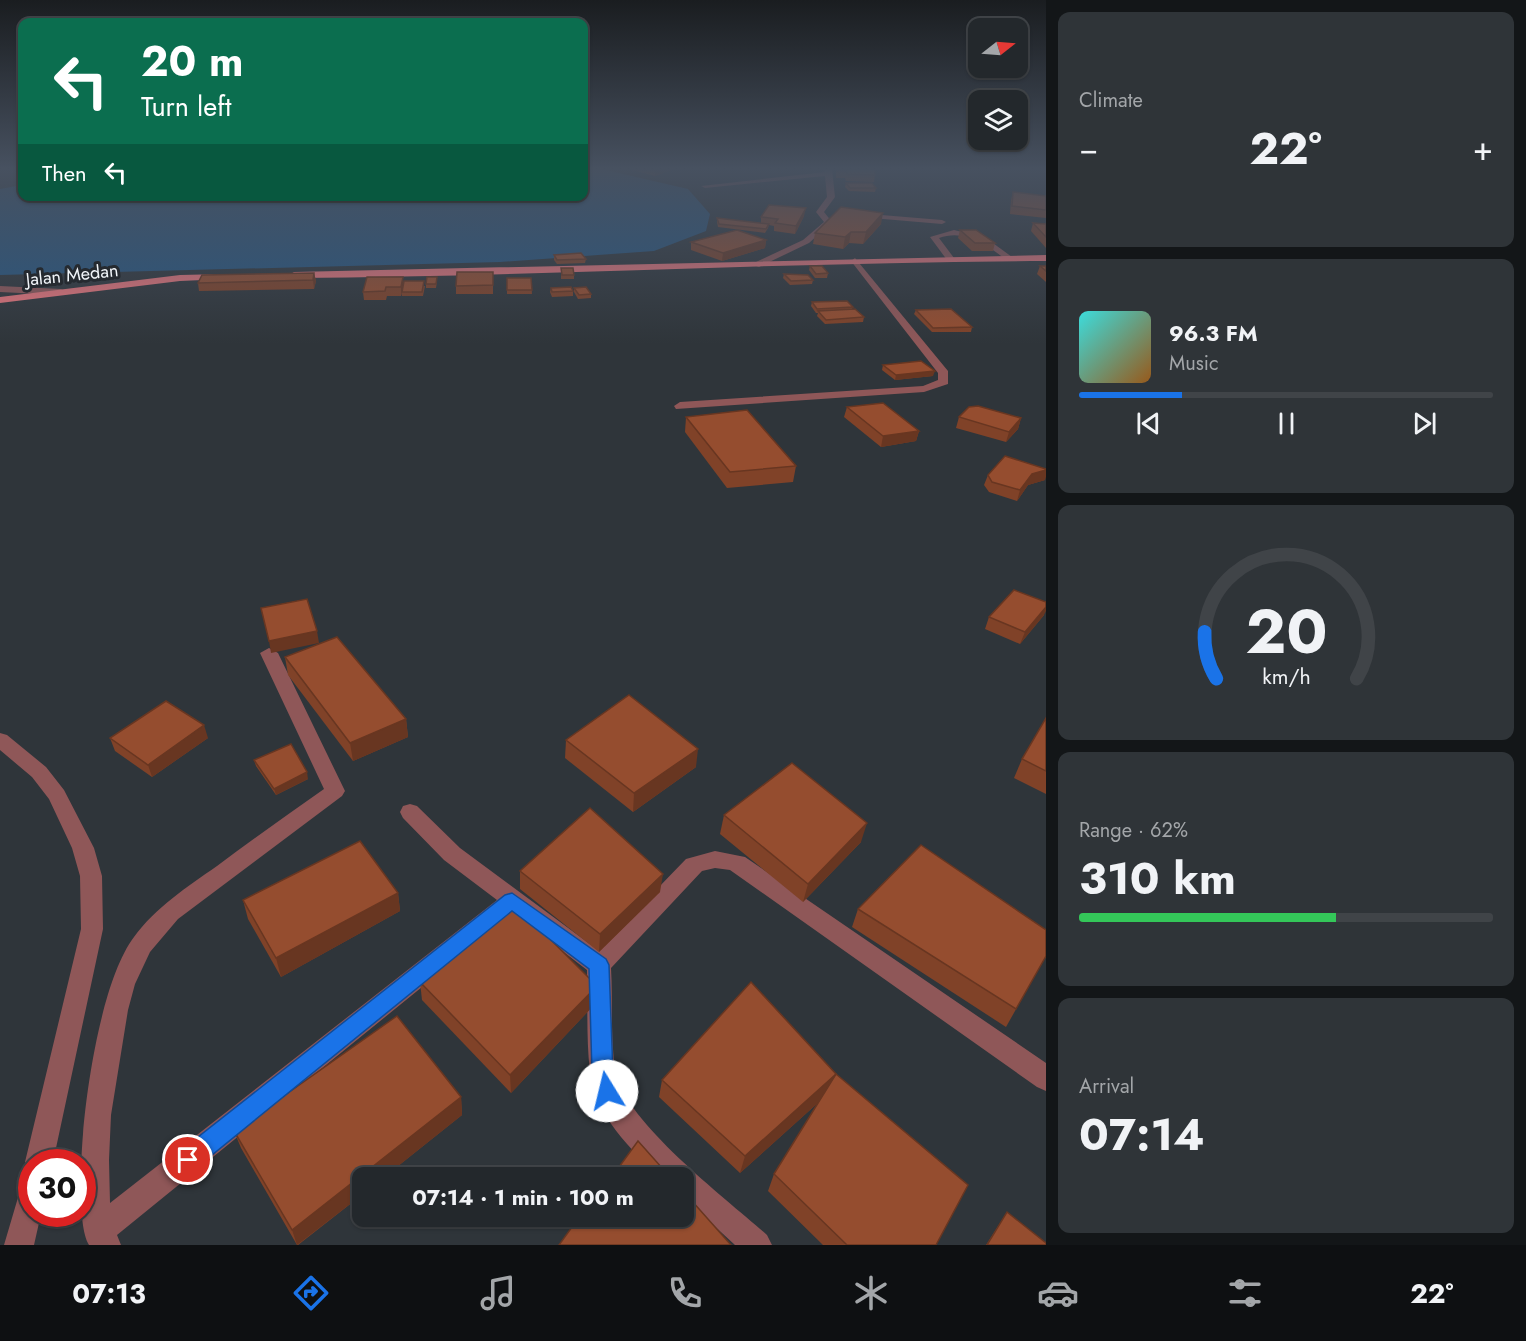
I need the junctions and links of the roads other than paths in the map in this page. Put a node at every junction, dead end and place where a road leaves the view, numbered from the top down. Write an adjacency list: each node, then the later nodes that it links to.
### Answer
1 (823, 227): 6 (street)
2 (1008, 257): 3 (main road); 3 (street); 4 (main road)
3 (950, 258): 5 (main road)
4 (1046, 258)
5 (855, 261): 6 (main road); 12 (street)
6 (759, 264): 7 (main road)
7 (278, 275)
8 (234, 276): 10 (main road, Jalan Medan)
9 (0, 289): 10 (street)
10 (61, 292): 11 (main road, Jalan Medan)
11 (0, 300)
12 (680, 406)
13 (269, 653): 23 (street)
14 (0, 740): 19 (street)
15 (410, 812): 16 (street)
16 (512, 901): 17 (street); 23 (street)
17 (599, 965): 18 (street); 20 (street)
18 (1046, 1078)
19 (42, 1149)
20 (671, 1167)
21 (694, 1188): 25 (street)
22 (24, 1227): 24 (street)
23 (102, 1239)
24 (19, 1245)
25 (757, 1245)

